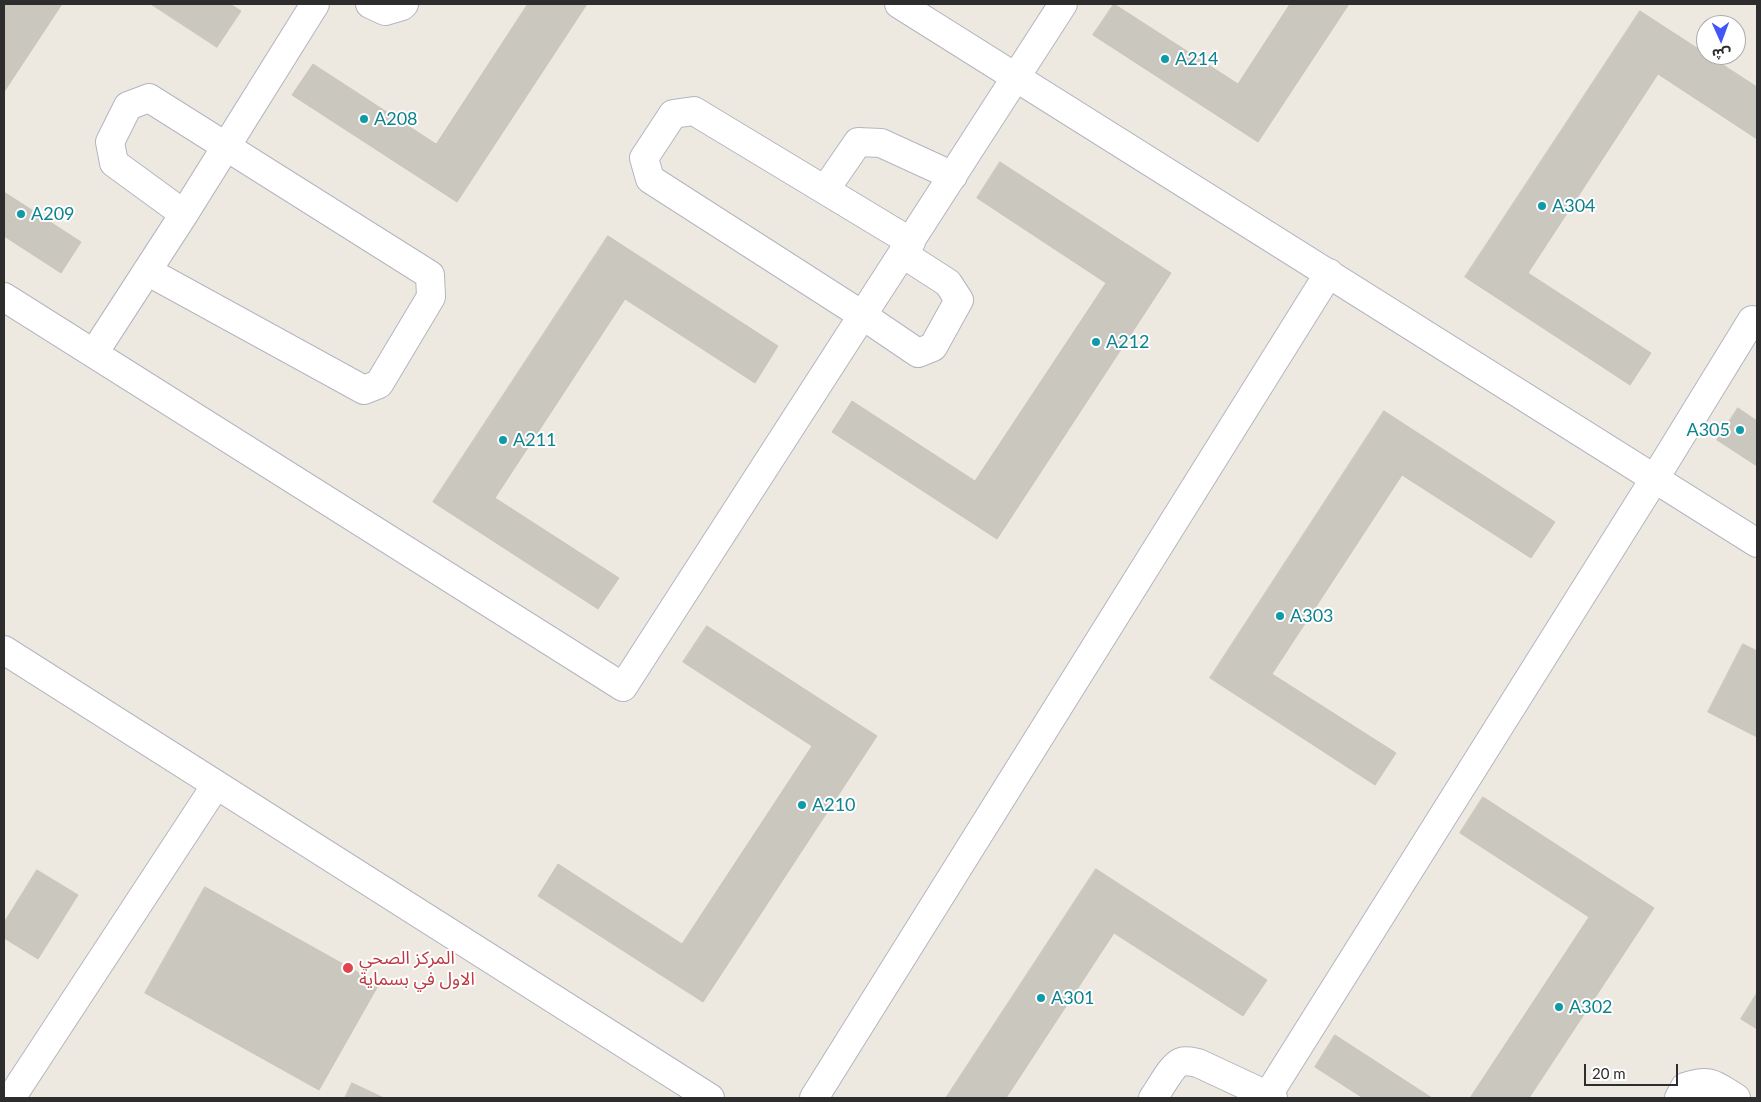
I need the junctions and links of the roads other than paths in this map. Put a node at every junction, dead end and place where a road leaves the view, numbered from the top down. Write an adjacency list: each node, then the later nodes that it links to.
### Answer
1 (315, 4): 7 (street)
2 (370, 4): 3 (street)
3 (404, 4)
4 (899, 4): 6 (street)
5 (1063, 4): 6 (street)
6 (1016, 78): 8 (street); 13 (street)
7 (226, 147): 10 (street); 10 (street); 12 (street)
8 (953, 176): 9 (street); 11 (street)
9 (825, 190): 11 (street); 15 (street)
10 (184, 214): 12 (street)
11 (907, 248): 15 (street); 15 (street)
12 (147, 270): 17 (street)
13 (1329, 273): 18 (street); 25 (street)
14 (4, 297): 17 (street)
15 (862, 315): 17 (street)
16 (1752, 320): 18 (street)
17 (94, 353)
18 (1656, 478): 19 (street); 22 (street)
19 (1757, 542)
20 (4, 650): 21 (street)
21 (216, 784): 23 (street); 24 (street)
22 (1270, 1097): 26 (street)
23 (11, 1098)
24 (710, 1098)
25 (814, 1098)
26 (1153, 1098)
27 (1679, 1098): 28 (street)
28 (1736, 1098)

